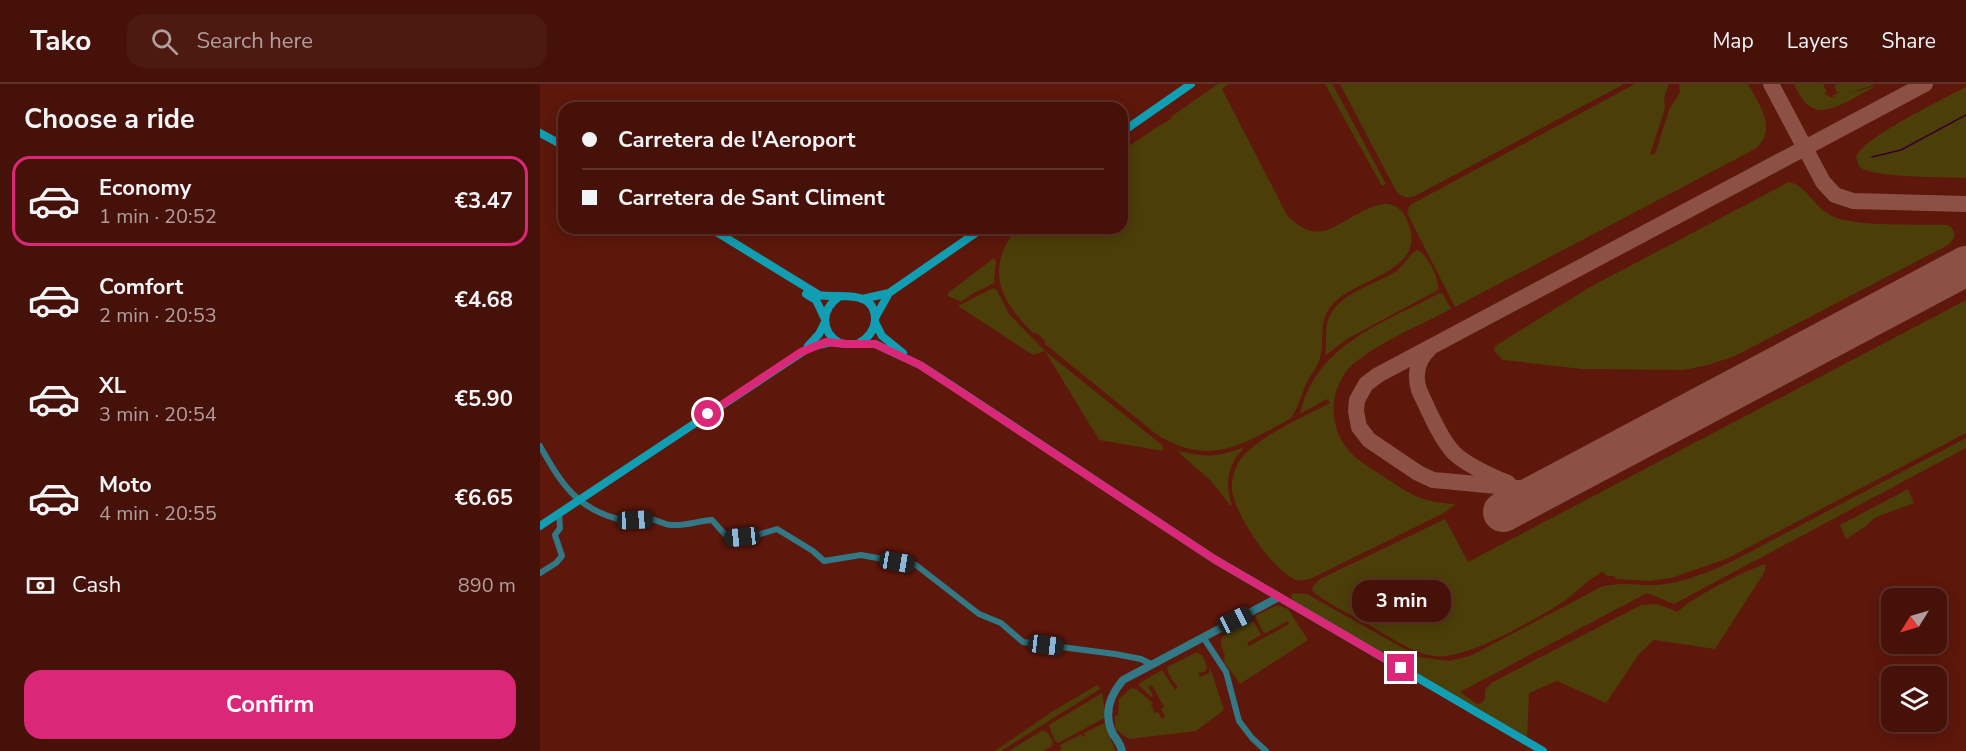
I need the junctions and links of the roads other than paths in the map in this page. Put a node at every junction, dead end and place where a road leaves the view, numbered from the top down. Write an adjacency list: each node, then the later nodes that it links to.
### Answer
1 (1191, 84): 2 (main road)
2 (1128, 128)
3 (540, 133): 4 (main road)
4 (558, 143)
5 (719, 234): 11 (main road)
6 (720, 234): 9 (main road)
7 (974, 234): 8 (main road)
8 (889, 293): 10 (main road); 12 (main road)
9 (839, 297): 10 (main road); 11 (main road)
10 (862, 299): 12 (main road)
11 (825, 320): 13 (main road); 15 (main road)
12 (874, 320): 14 (main road); 16 (main road)
13 (840, 343): 14 (main road); 15 (main road)
14 (857, 344): 16 (main road)
15 (801, 352): 18 (main road)
16 (920, 365): 22 (main road)
17 (540, 446): 18 (street)
18 (577, 500): 19 (main road); 24 (street)
19 (559, 513): 20 (main road); 21 (street)
20 (540, 526)
21 (540, 573)
22 (1279, 597): 23 (street); 27 (main road)
23 (1203, 637): 24 (street); 26 (street)
24 (1151, 664): 25 (street)
25 (1122, 751)
26 (1266, 751)
27 (1543, 751)

